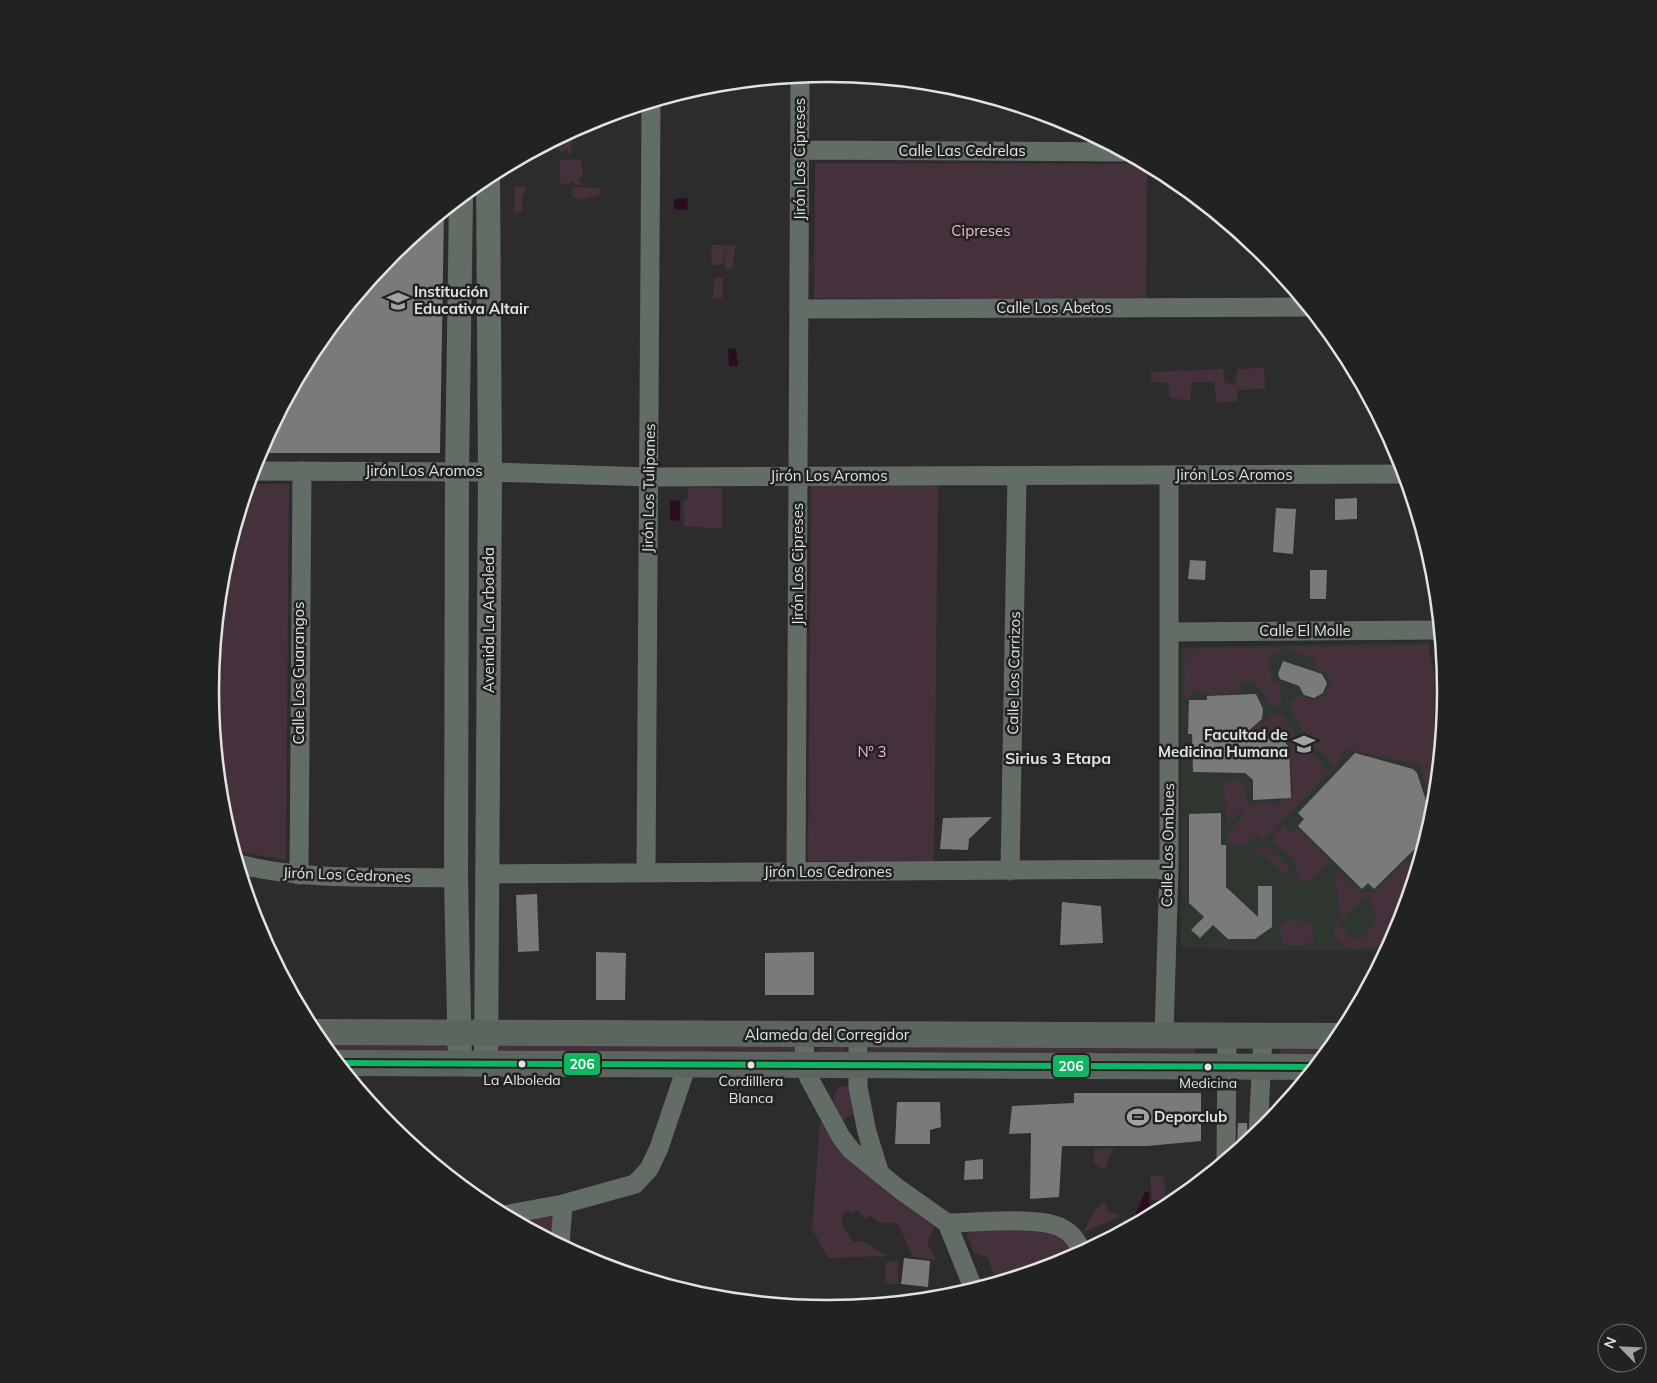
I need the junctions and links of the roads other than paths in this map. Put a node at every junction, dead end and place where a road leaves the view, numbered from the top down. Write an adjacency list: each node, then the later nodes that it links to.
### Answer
1 (800, 83): 3 (street, Jirón Los Cipreses)
2 (651, 109): 17 (street, Jirón Los Tulipanes)
3 (800, 150): 4 (street, Calle Las Cedrelas); 8 (street, Jirón Los Cipreses)
4 (1111, 152)
5 (488, 186): 12 (street, Avenida La Arboleda)
6 (461, 206): 11 (street)
7 (1300, 307): 8 (street, Calle Los Abetos)
8 (800, 309): 15 (street, Jirón Los Cipreses)
9 (261, 471): 10 (street, Jirón Los Aromos)
10 (302, 471): 11 (street, Jirón Los Aromos); 26 (street, Calle Los Guarangos)
11 (457, 472): 12 (street, Jirón Los Aromos); 27 (street)
12 (490, 472): 17 (street, Jirón Los Aromos); 25 (street, Avenida La Arboleda)
13 (1397, 474): 14 (street, Jirón Los Aromos)
14 (1169, 475): 16 (street, Jirón Los Aromos); 19 (street, Calle Los Ombues)
15 (797, 476): 16 (street, Jirón Los Aromos); 17 (street, Jirón Los Aromos); 23 (street, Jirón Los Cipreses)
16 (1017, 476): 22 (street, Calle Los Carrizos)
17 (650, 477): 24 (street, Jirón Los Tulipanes)
18 (1434, 630): 19 (street, Calle El Molle)
19 (1169, 632): 21 (street, Calle Los Ombues)
20 (245, 865): 26 (street, Jirón Los Cedrones)
21 (1169, 869): 22 (street, Jirón Los Cedrones); 33 (street, Calle Los Ombues)
22 (1010, 870): 23 (street, Jirón Los Cedrones)
23 (796, 872): 24 (street, Jirón Los Cedrones)
24 (646, 873): 25 (street, Jirón Los Cedrones)
25 (488, 874): 30 (street, Avenida La Arboleda)
26 (299, 875): 27 (street, Jirón Los Cedrones)
27 (456, 878): 29 (street)
28 (323, 1032): 29 (main road, Alameda del Corregidor)
29 (460, 1033): 30 (main road, Alameda del Corregidor); 39 (street)
30 (486, 1033): 31 (main road, Alameda del Corregidor); 40 (street, Avenida La Arboleda)
31 (804, 1035): 32 (main road, Alameda del Corregidor); 42 (street)
32 (858, 1035): 33 (main road, Alameda del Corregidor); 43 (street)
33 (1164, 1035): 34 (main road, Alameda del Corregidor)
34 (1200, 1035): 35 (main road, Alameda del Corregidor); 44 (main road)
35 (1227, 1035): 36 (main road, Alameda del Corregidor); 45 (street)
36 (1263, 1036): 37 (main road, Alameda del Corregidor); 46 (street)
37 (1331, 1036)
38 (346, 1063): 39 (main road, Alameda del Corregidor)
39 (460, 1064): 40 (main road, Alameda del Corregidor)
40 (486, 1064): 41 (main road, Alameda del Corregidor)
41 (687, 1065): 42 (main road, Alameda del Corregidor); 51 (street)
42 (805, 1066): 43 (main road, Alameda del Corregidor); 50 (street)
43 (857, 1067): 44 (main road, Alameda del Corregidor); 50 (street)
44 (1199, 1067): 45 (main road, Alameda del Corregidor)
45 (1227, 1067): 46 (main road, Alameda del Corregidor); 49 (street)
46 (1262, 1067): 47 (main road, Alameda del Corregidor); 48 (street)
47 (1307, 1068)
48 (1259, 1122)
49 (1226, 1152)
50 (879, 1171): 53 (street)
51 (563, 1204): 52 (street); 54 (street)
52 (514, 1213)
53 (947, 1223): 55 (street); 56 (street)
54 (560, 1239)
55 (1079, 1247)
56 (971, 1283)

